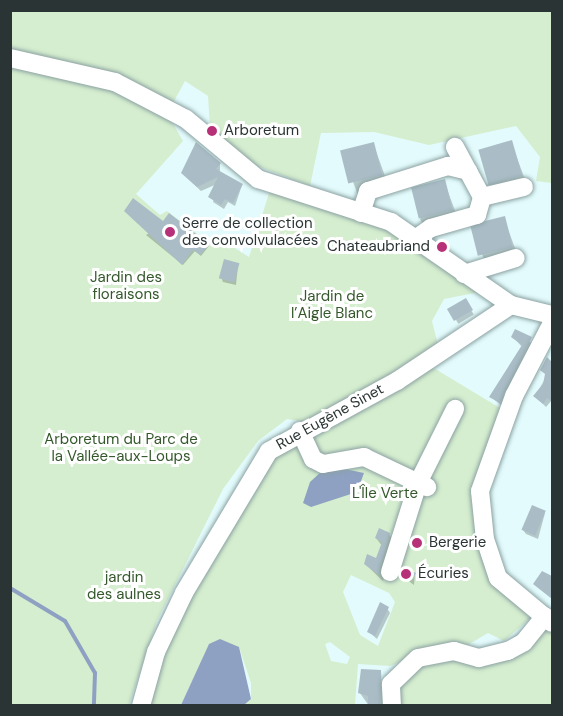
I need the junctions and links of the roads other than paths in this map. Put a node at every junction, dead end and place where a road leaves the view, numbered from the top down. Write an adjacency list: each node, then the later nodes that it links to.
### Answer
1 (10, 58): 6 (street)
2 (455, 147): 3 (street)
3 (468, 171): 5 (street); 6 (street)
4 (524, 187): 5 (street)
5 (482, 197): 7 (street)
6 (361, 213): 7 (street)
7 (415, 239): 9 (street)
8 (516, 258): 9 (street)
9 (464, 274): 10 (street)
10 (511, 305): 11 (street); 14 (street, Rue Eugène Sinet)
11 (552, 315)
12 (552, 323): 17 (street)
13 (455, 409): 15 (street)
14 (300, 431): 15 (street); 18 (street, Rue Eugène Sinet)
15 (423, 485): 16 (street)
16 (390, 572)
17 (549, 620): 19 (street)
18 (141, 705)
19 (392, 705)

